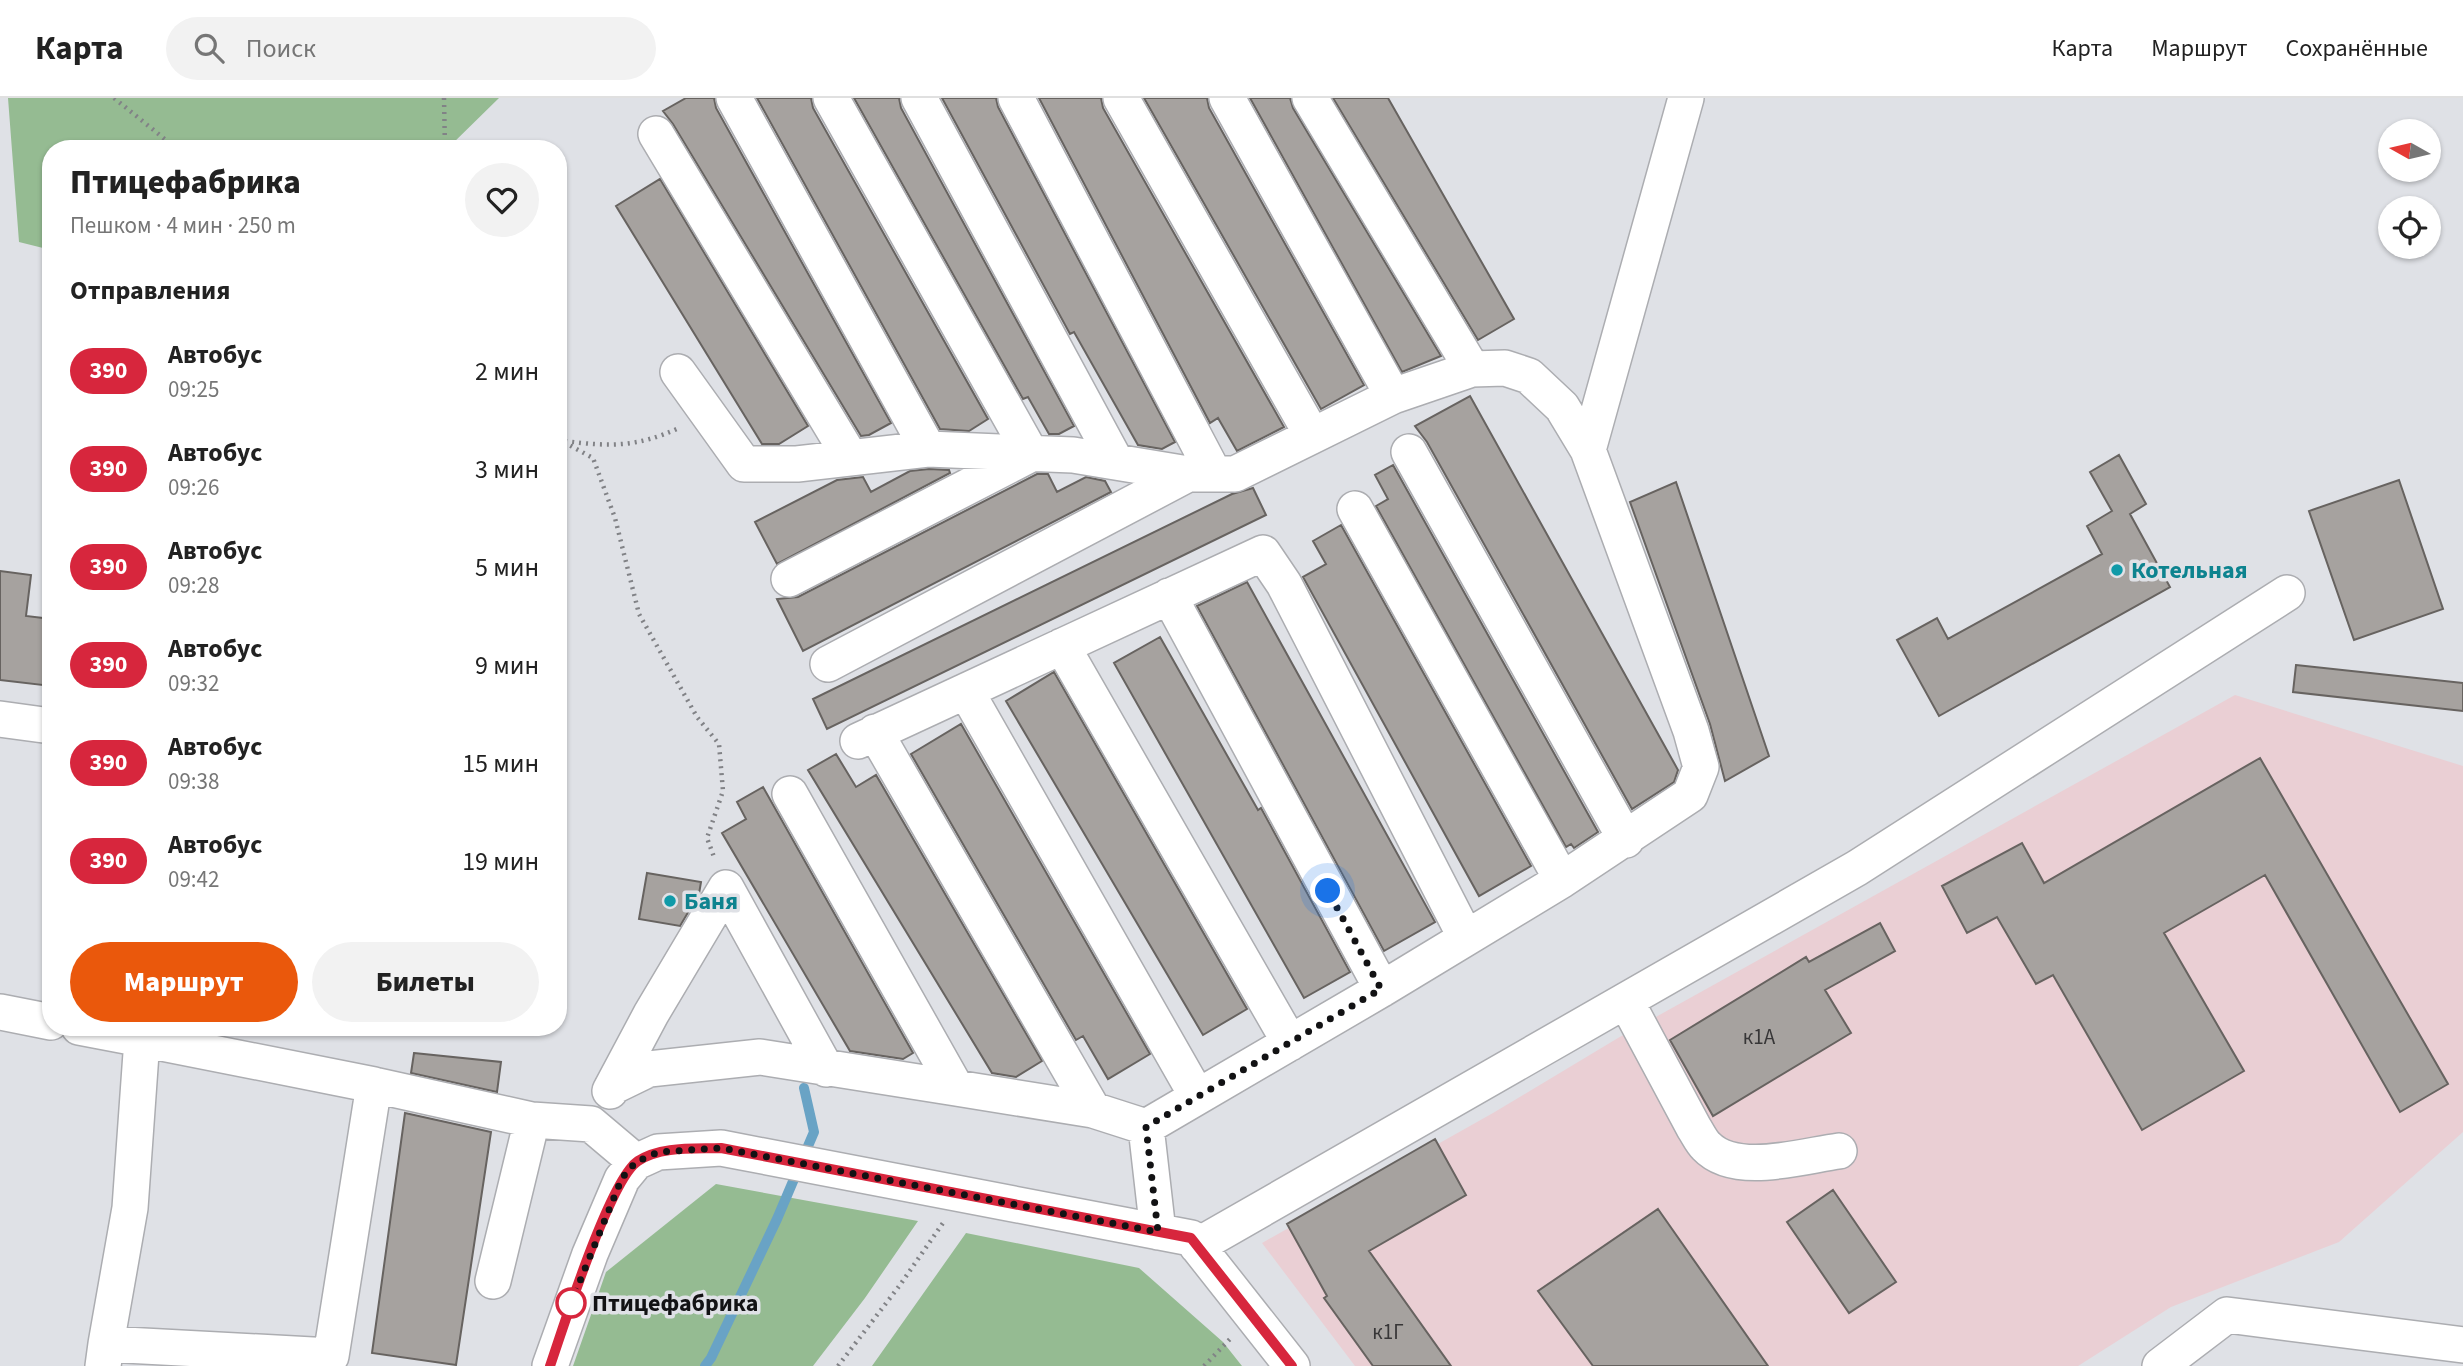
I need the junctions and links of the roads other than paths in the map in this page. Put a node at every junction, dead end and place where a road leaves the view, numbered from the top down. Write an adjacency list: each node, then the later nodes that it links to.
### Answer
1 (734, 98): 14 (street)
2 (831, 98): 17 (street)
3 (919, 98): 19 (street)
4 (1016, 98): 20 (street)
5 (1122, 98): 13 (street)
6 (1227, 98): 12 (street)
7 (1310, 98): 10 (street)
8 (1686, 98): 15 (street)
9 (656, 134): 18 (street)
10 (1472, 369): 12 (street); 15 (street)
11 (678, 372): 18 (street)
12 (1393, 396): 13 (street)
13 (1312, 435): 20 (street)
14 (928, 449): 17 (street); 18 (street)
15 (1588, 450): 31 (street)
16 (1409, 452): 31 (street)
17 (1031, 454): 19 (street); 22 (street)
18 (850, 457)
19 (1116, 462): 20 (street)
20 (1201, 473): 26 (street)
21 (1355, 509): 32 (street)
22 (789, 579)
23 (2287, 593): 35 (street)
24 (1169, 596): 25 (street); 33 (street); 34 (street)
25 (1062, 646): 27 (street); 40 (street)
26 (828, 664)
27 (966, 691): 45 (street); 46 (street)
28 (0, 719): 29 (street)
29 (42, 725)
30 (790, 794): 44 (street)
31 (1626, 839): 32 (street)
32 (1562, 880): 33 (street)
33 (1466, 938): 34 (street)
34 (1381, 989): 40 (street)
35 (1626, 1001): 50 (street); 52 (street)
36 (0, 1012): 37 (street)
37 (42, 1020)
38 (145, 1036): 55 (street)
39 (158, 1036): 42 (street)
40 (1290, 1043): 45 (street)
41 (826, 1069): 43 (street); 43 (street); 44 (street)
42 (374, 1085): 47 (street); 55 (street)
43 (612, 1087): 48 (street)
44 (956, 1088): 46 (street)
45 (1197, 1096): 49 (street)
46 (1093, 1110): 49 (street)
47 (533, 1120): 48 (street); 53 (street)
48 (591, 1124): 51 (street)
49 (1146, 1127): 52 (street)
50 (1839, 1151)
51 (636, 1162): 52 (street); 56 (street)
52 (1182, 1239): 57 (street)
53 (493, 1281)
54 (2463, 1345): 58 (street)
55 (105, 1355)
56 (550, 1366)
57 (1292, 1366)
58 (2160, 1366)

